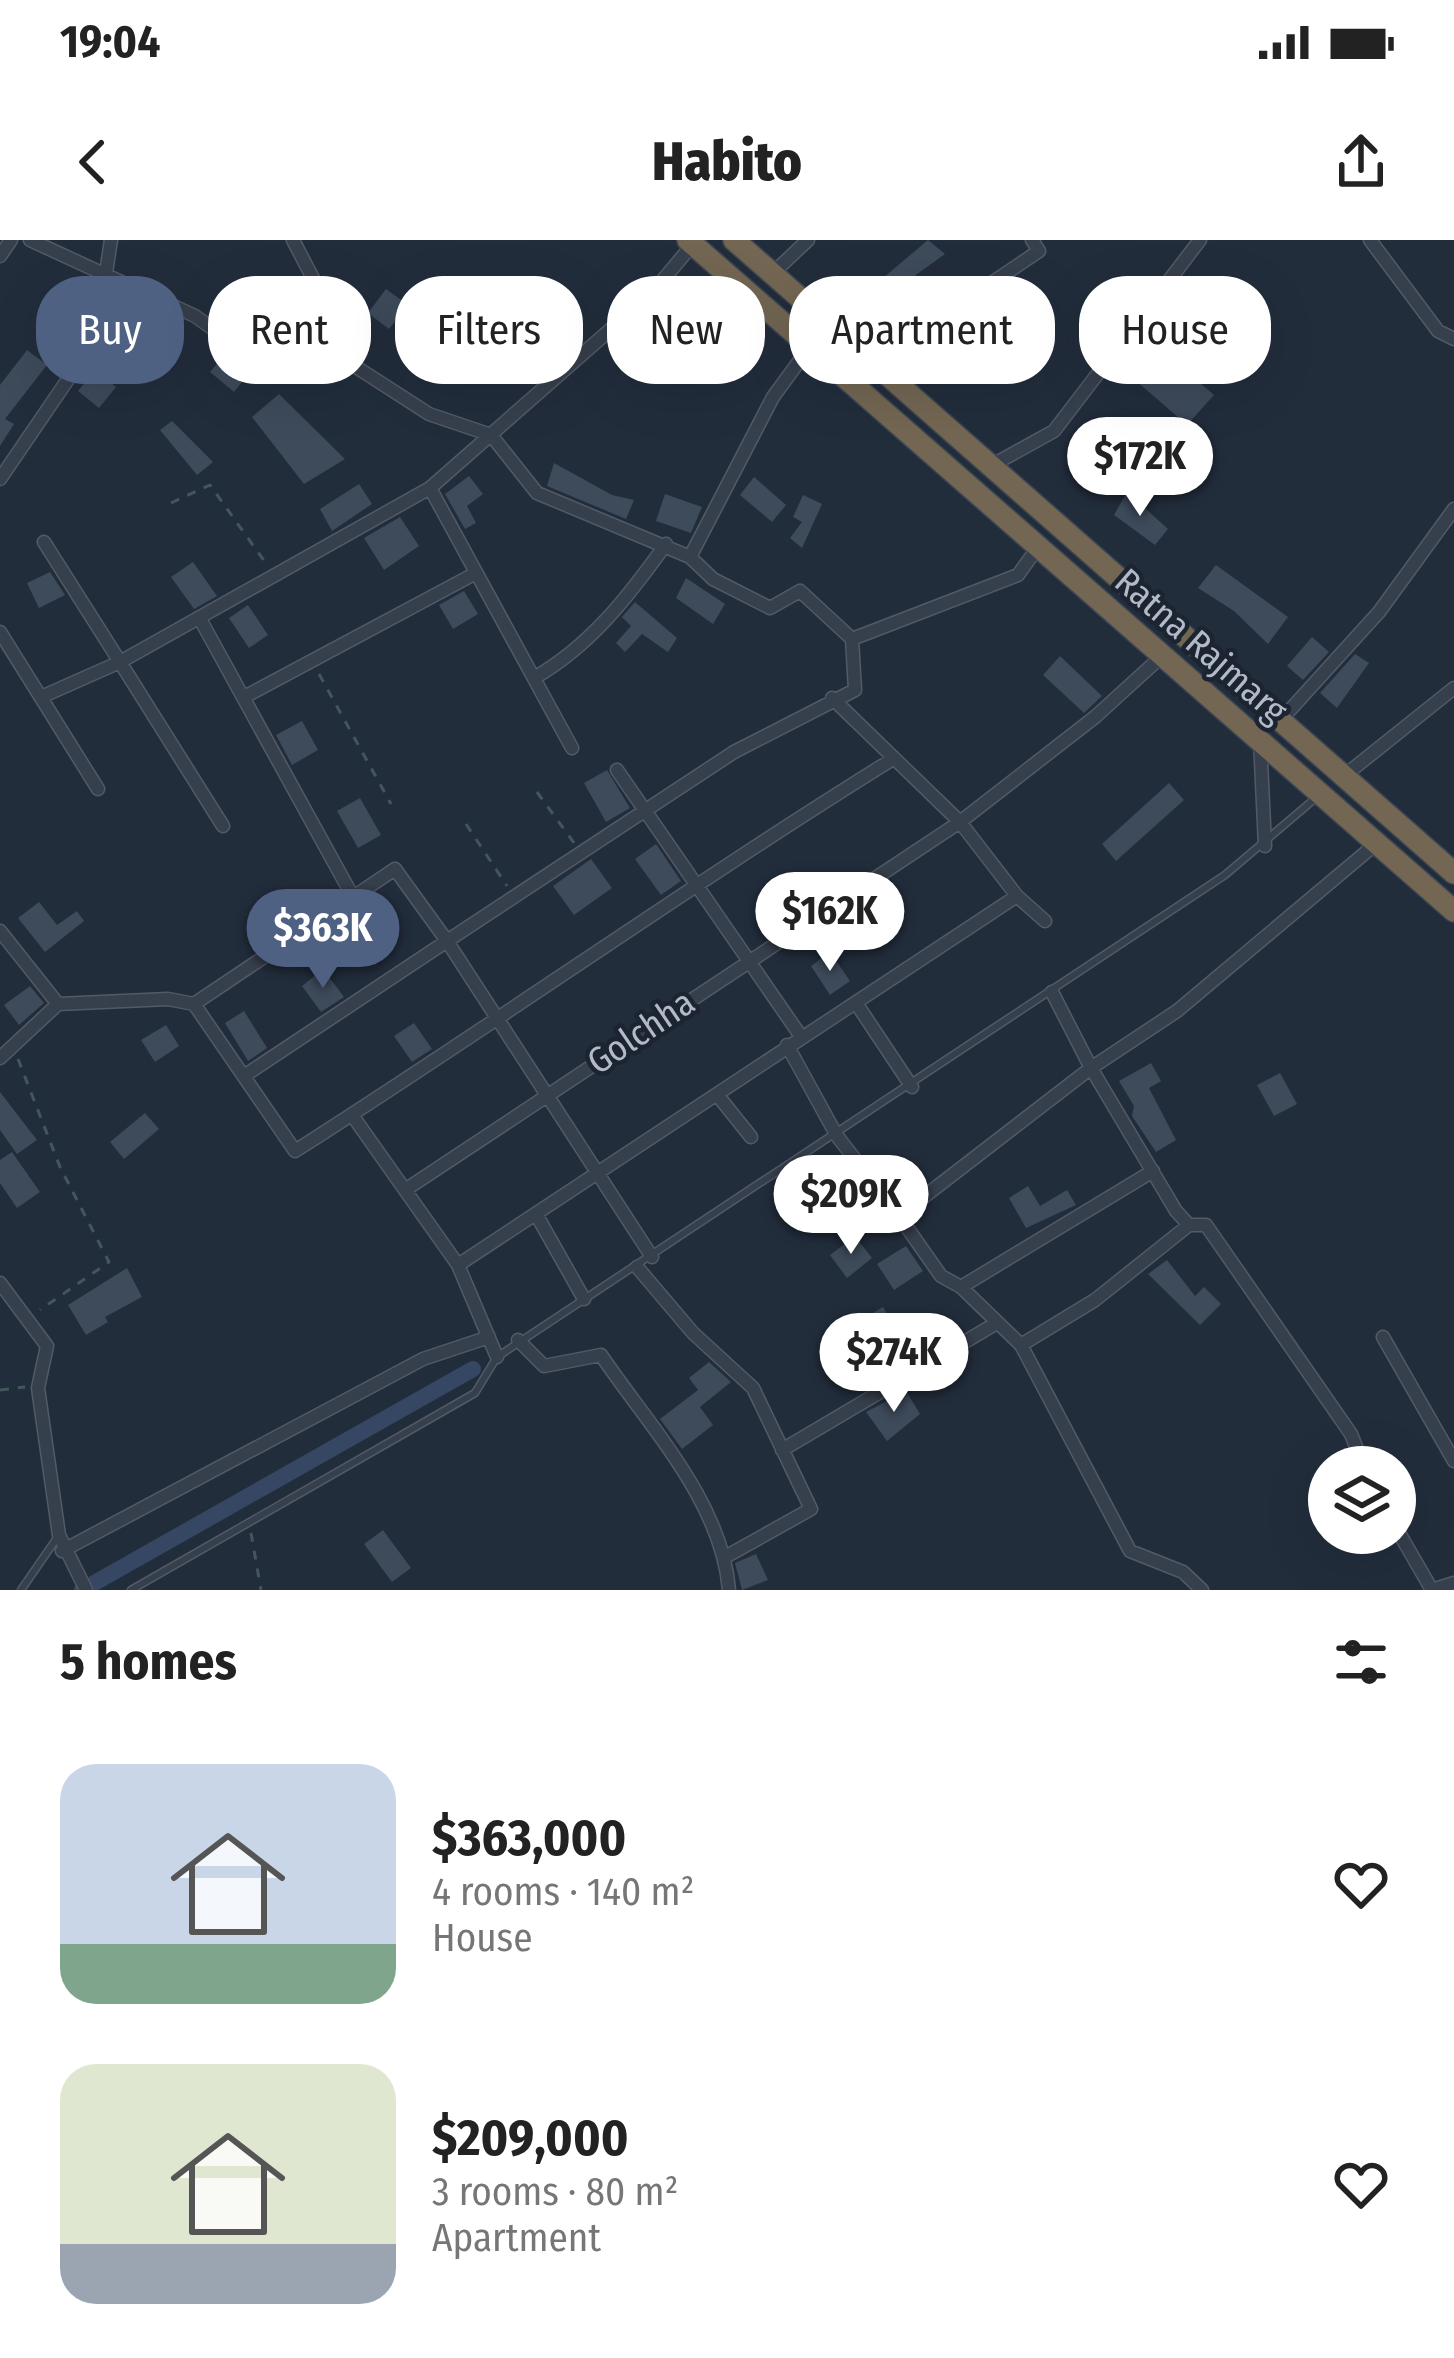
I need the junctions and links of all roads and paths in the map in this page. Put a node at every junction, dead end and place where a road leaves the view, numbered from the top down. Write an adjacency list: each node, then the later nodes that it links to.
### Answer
1 (11, 240): 11 (street)
2 (29, 240): 12 (street)
3 (111, 240): 12 (street)
4 (293, 240): 15 (street)
5 (734, 240): 13 (highway, Ratna Rajmarg)
6 (808, 240): 13 (street)
7 (1032, 240): 16 (street)
8 (1200, 240): 26 (street)
9 (1370, 240): 19 (street)
10 (690, 242): 18 (highway, Ratna Rajmarg); 25 (street)
11 (0, 256)
12 (106, 272): 14 (street)
13 (772, 274): 17 (highway, Ratna Rajmarg)
14 (115, 276)
15 (311, 276)
16 (1002, 276)
17 (789, 289)
18 (789, 325)
19 (1454, 339)
20 (789, 375): 34 (street)
21 (371, 377): 25 (street)
22 (65, 384): 27 (street)
23 (856, 384): 33 (highway, Ratna Rajmarg)
24 (895, 384): 26 (highway, Ratna Rajmarg)
25 (491, 435): 28 (street); 32 (street)
26 (988, 467): 48 (highway, Ratna Rajmarg)
27 (0, 479)
28 (430, 488): 35 (street); 36 (street)
29 (171, 503): 36 (path)
30 (1454, 509): 48 (street)
31 (44, 542): 42 (street)
32 (665, 544): 34 (street); 43 (street)
33 (1038, 548): 39 (street); 40 (highway, Ratna Rajmarg)
34 (689, 557): 39 (street)
35 (476, 573): 41 (street); 43 (street)
36 (276, 578): 37 (street)
37 (200, 619): 42 (street); 46 (street)
38 (0, 632): 45 (street)
39 (851, 639): 47 (street)
40 (1162, 656): 49 (highway, Ratna Rajmarg); 59 (street, Golchha)
41 (314, 661): 46 (street); 57 (path)
42 (120, 662): 45 (street); 61 (street)
43 (534, 678): 50 (street)
44 (1454, 688): 53 (street)
45 (41, 697): 54 (street)
46 (246, 697): 68 (street)
47 (832, 698): 51 (street); 58 (street)
48 (1280, 721): 53 (highway, Ratna Rajmarg)
49 (1260, 740): 56 (highway, Ratna Rajmarg); 63 (street)
50 (572, 748)
51 (892, 759): 59 (street); 66 (street)
52 (617, 770): 58 (street)
53 (1344, 776): 65 (highway, Ratna Rajmarg)
54 (98, 789)
55 (537, 792): 64 (path)
56 (1320, 793): 62 (highway, Ratna Rajmarg); 63 (lane)
57 (392, 804)
58 (646, 808): 64 (street); 66 (street)
59 (960, 822): 67 (street); 74 (street, Golchha)
60 (466, 824): 69 (path)
61 (223, 826)
62 (1377, 843): 70 (highway, Ratna Rajmarg); 84 (street)
63 (1265, 846): 75 (lane)
64 (582, 854): 69 (street)
65 (1454, 874)
66 (694, 882): 74 (street); 79 (street)
67 (1017, 896): 71 (street); 78 (street)
68 (353, 897): 73 (street); 77 (street)
69 (514, 898): 73 (street)
70 (1454, 911)
71 (1045, 921)
72 (0, 931): 76 (street)
73 (447, 941): 79 (street); 85 (street)
74 (748, 959): 80 (street); 87 (street, Golchha)
75 (1052, 992): 84 (street); 86 (lane)
76 (58, 1004): 77 (street); 82 (street)
77 (194, 1004): 85 (street)
78 (858, 1006): 80 (street); 86 (street)
79 (498, 1022): 87 (street); 89 (street)
80 (800, 1035): 81 (street)
81 (787, 1045): 88 (street); 90 (street)
82 (13, 1046): 83 (street); 104 (path)
83 (0, 1058)
84 (1091, 1069): 92 (street); 96 (street)
85 (244, 1076): 89 (street)
86 (912, 1087): 90 (lane)
87 (549, 1095): 93 (street); 94 (street, Golchha)
88 (719, 1097): 91 (street); 93 (street)
89 (352, 1115): 94 (street)
90 (837, 1136): 96 (street); 98 (lane)
91 (751, 1137)
92 (1153, 1172): 97 (street); 102 (street)
93 (598, 1174): 95 (street); 98 (street)
94 (406, 1190): 99 (street)
95 (536, 1214): 99 (street); 103 (street)
96 (899, 1216): 102 (street)
97 (1189, 1226): 109 (street); 113 (street)
98 (652, 1257): 100 (lane)
99 (458, 1265): 106 (street)
100 (637, 1267): 103 (lane); 114 (street)
101 (0, 1283): 104 (street)
102 (962, 1287): 105 (street)
103 (584, 1298): 108 (lane)
104 (27, 1319): 111 (street)
105 (994, 1324): 109 (street); 114 (street)
106 (489, 1337): 110 (street); 118 (street)
107 (1383, 1337): 115 (street)
108 (519, 1341): 110 (lane); 120 (street)
109 (1021, 1345): 127 (street)
110 (497, 1357): 116 (lane)
111 (38, 1388): 112 (path); 117 (street)
112 (0, 1390)
113 (1356, 1446)
114 (782, 1450): 120 (street)
115 (1454, 1461)
116 (250, 1522): 124 (lane); 125 (path)
117 (59, 1534): 118 (street); 122 (lane)
118 (62, 1551): 123 (street)
119 (1411, 1554): 128 (street)
120 (727, 1556): 126 (street)
121 (1454, 1583): 128 (street)
122 (21, 1590)
123 (86, 1590)
124 (131, 1590)
125 (261, 1590)
126 (729, 1590)
127 (1202, 1590)
128 (1432, 1590)

